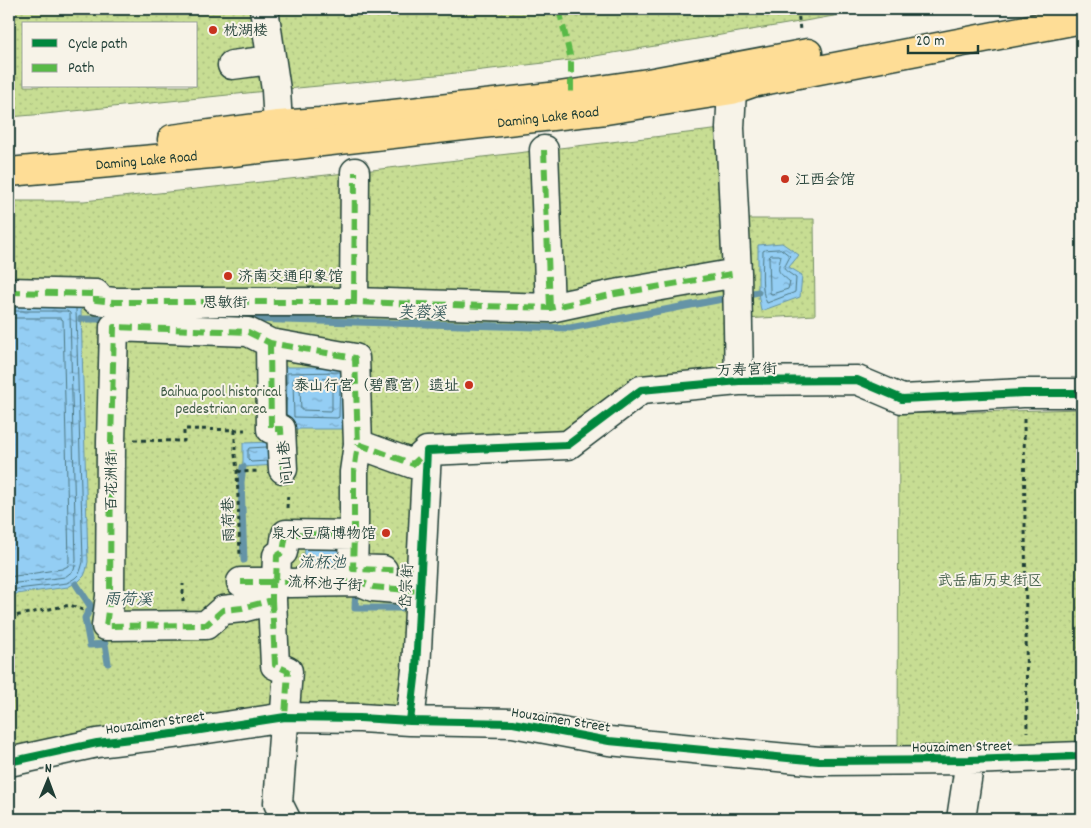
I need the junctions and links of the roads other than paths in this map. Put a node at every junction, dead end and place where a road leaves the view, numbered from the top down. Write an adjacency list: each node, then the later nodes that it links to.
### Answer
1 (264, 9): 4 (street)
2 (1038, 9): 7 (main road, Daming Lake Road)
3 (1082, 19): 6 (main road, Daming Lake Road)
4 (271, 60): 5 (street); 7 (street)
5 (232, 65)
6 (732, 90): 10 (main road, Daming Lake Road); 12 (street, 万寿宫街)
7 (278, 125): 9 (main road, Daming Lake Road)
8 (544, 150): 15 (street)
9 (9, 154)
10 (9, 172)
11 (355, 172): 14 (street)
12 (737, 276): 15 (street, 思敏街); 17 (street, 万寿宫街)
13 (9, 292): 14 (street, 思敏街)
14 (354, 302): 15 (street, 思敏街)
15 (550, 308)
16 (270, 343): 19 (street); 21 (street, 问山巷); 27 (street, 百花洲街)
17 (739, 381): 18 (street, 万寿宫街); 20 (street, 万寿宫街)
18 (1082, 393)
19 (358, 444): 20 (street); 22 (street)
20 (427, 451): 24 (street, 岱宗街)
21 (283, 469)
22 (354, 535): 23 (street); 26 (street)
23 (358, 579): 24 (street, 流杯池子街); 26 (street, 流杯池子街)
24 (420, 581): 29 (street, 岱宗街)
25 (241, 582): 26 (street)
26 (274, 587): 27 (street, 流杯池子街); 28 (street)
27 (107, 612)
28 (285, 717): 29 (street, Houzaimen Street); 32 (street, Houzaimen Street); 33 (street)
29 (410, 721): 31 (street, Houzaimen Street)
30 (1082, 756): 31 (street, Houzaimen Street)
31 (970, 760): 34 (street)
32 (9, 762)
33 (286, 819)
34 (961, 819)

